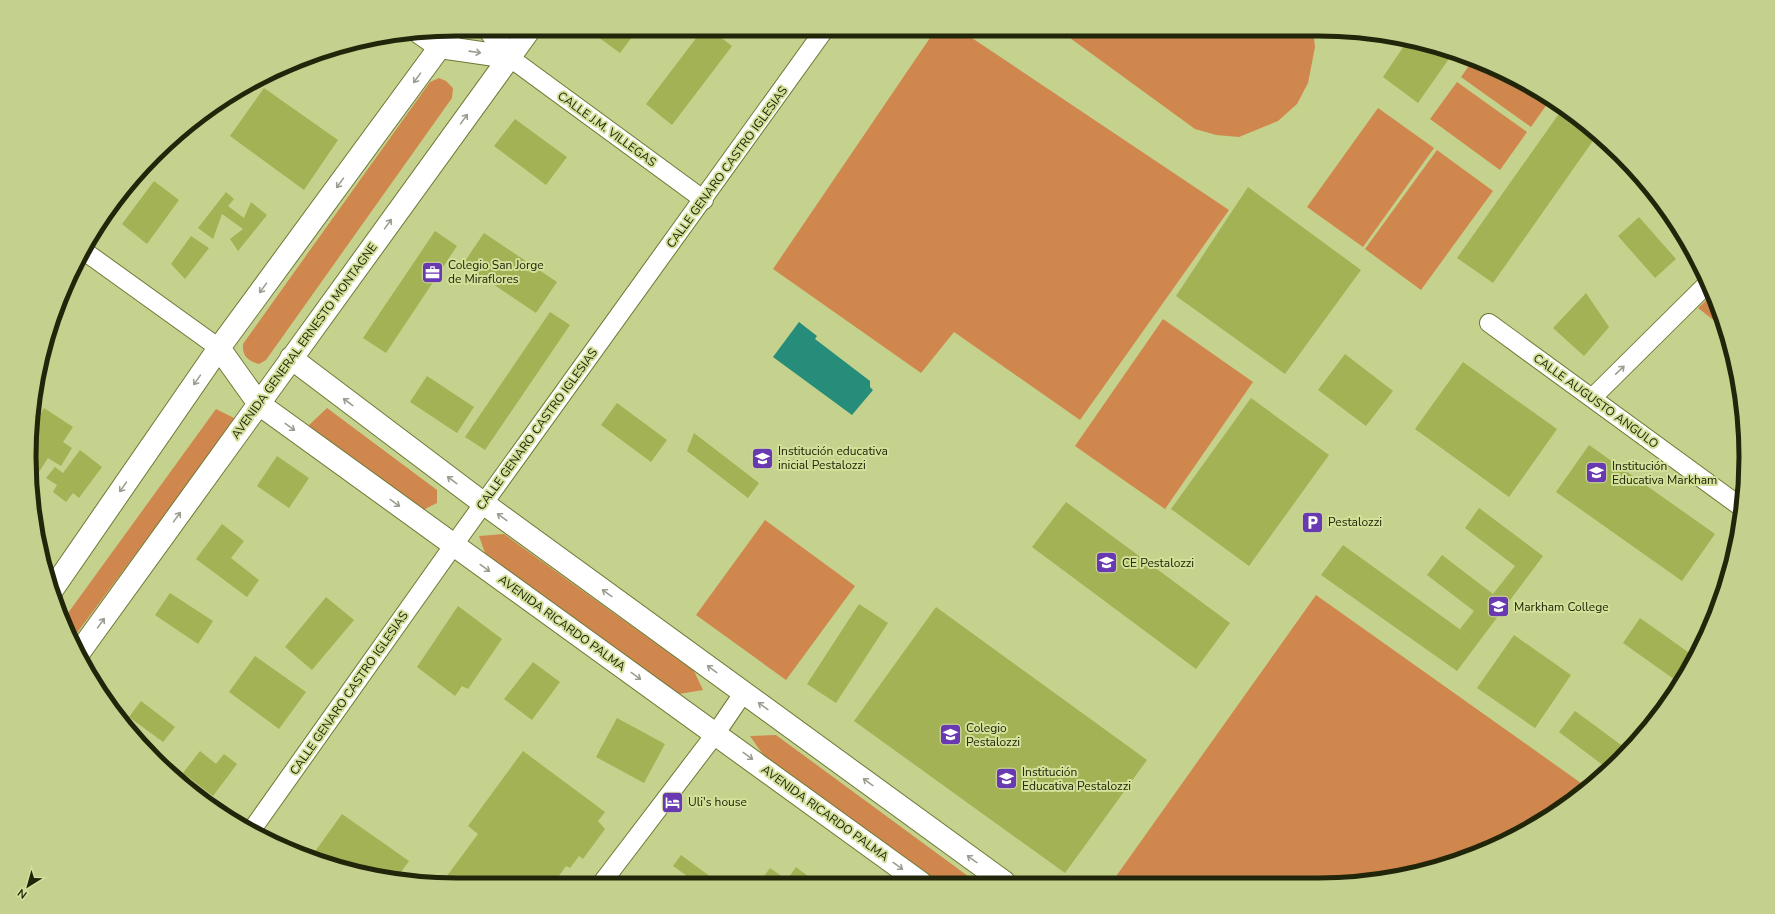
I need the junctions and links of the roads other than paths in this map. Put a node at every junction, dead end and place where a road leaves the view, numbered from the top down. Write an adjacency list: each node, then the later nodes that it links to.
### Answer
1 (448, 36): 6 (main road)
2 (494, 36): 7 (main road)
3 (525, 36): 7 (main road, AVENIDA GENERAL ERNESTO MONTAGNE)
4 (820, 36): 8 (street, CALLE GENARO CASTRO IGLESIAS)
5 (426, 37): 6 (main road)
6 (440, 47): 7 (main road, one-way to 7); 12 (main road, one-way to 12)
7 (510, 57): 8 (street, CALLE J.M. VILLEGAS); 13 (main road, AVENIDA GENERAL ERNESTO MONTAGNE, one-way to 7)
8 (704, 200): 16 (street, CALLE GENARO CASTRO IGLESIAS)
9 (88, 254): 12 (street)
10 (1703, 288): 14 (street, one-way to 10)
11 (1489, 323): 14 (street, CALLE AUGUSTO ANGULO)
12 (219, 348): 15 (main road, AVENIDA RICARDO PALMA); 19 (main road, one-way to 19)
13 (290, 358): 15 (main road, AVENIDA GENERAL ERNESTO MONTAGNE); 16 (main road, one-way to 13)
14 (1592, 398): 17 (street, CALLE AUGUSTO ANGULO)
15 (259, 404): 18 (main road, AVENIDA RICARDO PALMA, one-way to 18); 20 (main road, AVENIDA GENERAL ERNESTO MONTAGNE, one-way to 15)
16 (484, 503): 18 (street, CALLE GENARO CASTRO IGLESIAS); 21 (main road, one-way to 16)
17 (1736, 503)
18 (453, 546): 22 (main road, AVENIDA RICARDO PALMA, one-way to 22); 23 (street, CALLE GENARO CASTRO IGLESIAS)
19 (56, 585)
20 (82, 649)
21 (744, 692): 22 (street); 26 (main road, one-way to 21)
22 (716, 733): 24 (street); 25 (main road, AVENIDA RICARDO PALMA, one-way to 25)
23 (254, 826)
24 (606, 878)
25 (914, 878)
26 (999, 878)

